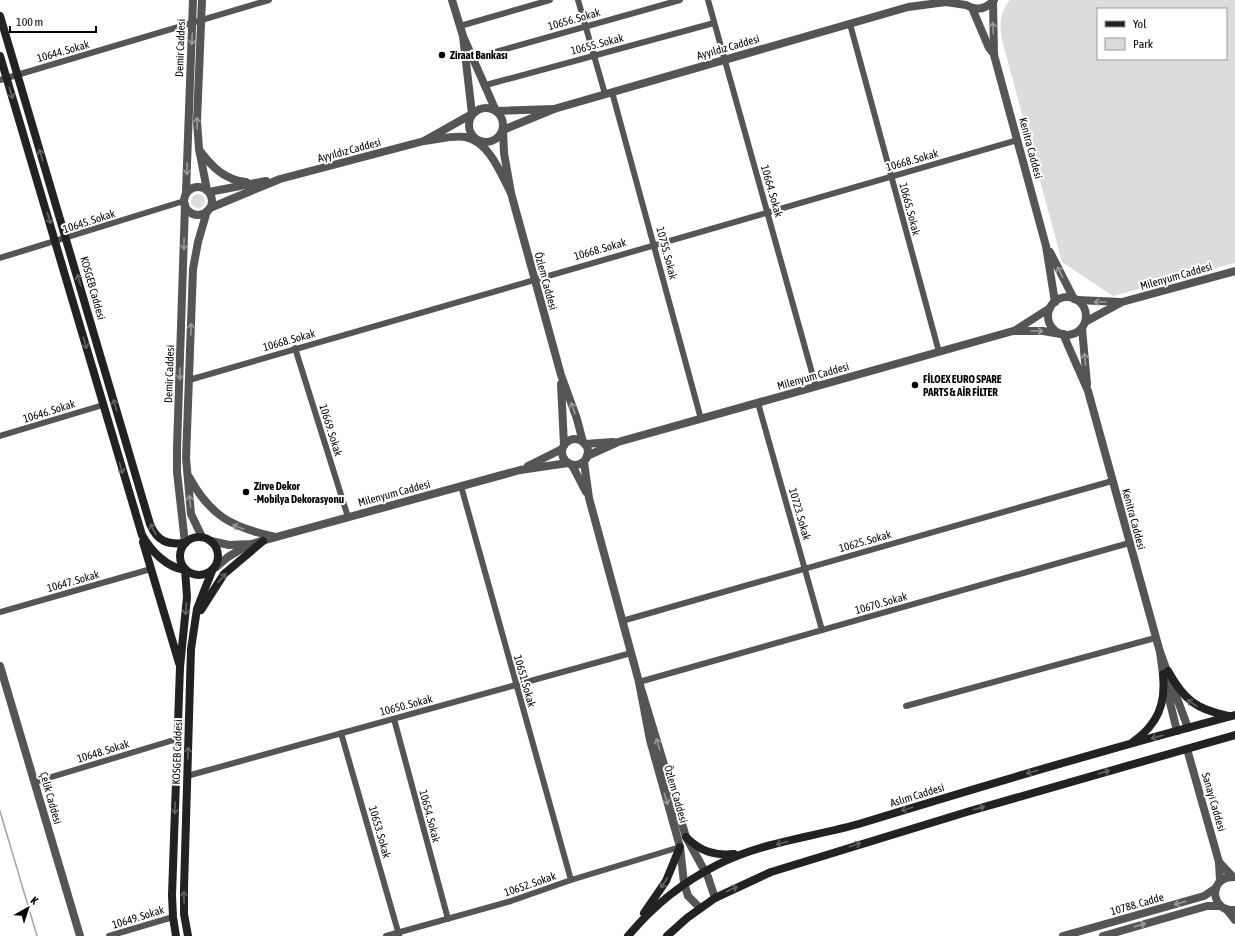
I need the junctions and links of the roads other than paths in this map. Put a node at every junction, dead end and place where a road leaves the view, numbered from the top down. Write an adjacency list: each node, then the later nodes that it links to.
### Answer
1 (193, 0): 16 (street, Demir Caddesi)
2 (202, 0): 14 (street, Demir Caddesi)
3 (269, 0): 14 (street, 10644. Sokak)
4 (452, 0): 18 (street)
5 (550, 0): 18 (street)
6 (578, 0): 19 (street, 10755. Sokak)
7 (680, 0): 19 (street, 10656. Sokak)
8 (708, 0): 15 (street, 10664. Sokak)
9 (923, 0): 12 (street, Ayyıldız Caddesi)
10 (994, 0): 11 (street); 21 (street, one-way to 10)
11 (966, 4): 12 (street, Ayyıldız Caddesi); 21 (street)
12 (908, 7): 17 (street, Ayyıldız Caddesi)
13 (0, 16): 26 (main road, KOSGEB Caddesi)
14 (201, 21): 16 (street, 10644. Sokak); 37 (street, Demir Caddesi, one-way to 14)
15 (714, 23): 23 (street, 10655. Sokak); 25 (street, 10664. Sokak)
16 (192, 24): 26 (street, 10644. Sokak); 42 (street, Demir Caddesi, one-way to 42)
17 (850, 24): 25 (street, Ayyıldız Caddesi); 38 (street, 10665. Sokak)
18 (460, 26): 20 (street)
19 (586, 26): 23 (street, 10755. Sokak); 24 (street, 10656. Sokak)
20 (463, 36): 24 (street); 32 (street)
21 (994, 55): 34 (street, Kenitra Caddesi)
22 (0, 56): 27 (main road, KOSGEB Caddesi)
23 (594, 56): 28 (street, 10655. Sokak); 29 (street, 10755. Sokak)
24 (474, 58): 28 (street)
25 (725, 60): 29 (street, Ayyıldız Caddesi); 46 (street, 10664. Sokak)
26 (17, 75): 27 (street, 10644. Sokak); 47 (main road, KOSGEB Caddesi, one-way to 26)
27 (3, 79): 48 (main road, KOSGEB Caddesi, one-way to 48)
28 (486, 85): 31 (street)
29 (609, 93): 30 (street, Ayyıldız Caddesi); 49 (street, 10755. Sokak)
30 (554, 109): 31 (street, Ayyıldız Caddesi); 33 (street, Ayyıldız Caddesi)
31 (496, 111): 32 (street); 33 (street)
32 (472, 114): 35 (street, Ayyıldız Caddesi); 36 (street)
33 (503, 130): 36 (street); 43 (street, Özlem Caddesi)
34 (1018, 140): 38 (street, 10668. Sokak); 50 (street, Kenitra Caddesi)
35 (424, 141): 36 (street, Ayyıldız Caddesi); 39 (street, Ayyıldız Caddesi)
36 (478, 141): 43 (street, Özlem Caddesi)
37 (199, 149): 40 (street); 41 (street, Demir Caddesi)
38 (891, 176): 46 (street, 10668. Sokak); 61 (street, 10665. Sokak)
39 (280, 179): 40 (street, Ayyıldız Caddesi); 45 (street, Ayyıldız Caddesi)
40 (253, 183): 41 (street, Ayyıldız Caddesi)
41 (208, 191): 42 (street); 45 (street)
42 (186, 192): 44 (street)
43 (511, 194): 53 (street, Özlem Caddesi)
44 (184, 203): 45 (street); 47 (street, 10645. Sokak); 86 (street, Demir Caddesi, one-way to 86)
45 (209, 209): 63 (street, Demir Caddesi, one-way to 45)
46 (767, 212): 49 (street, 10668. Sokak); 64 (street, 10664. Sokak)
47 (67, 238): 48 (street, 10645. Sokak); 86 (main road, KOSGEB Caddesi, one-way to 47)
48 (56, 242): 51 (street, 10645. Sokak); 67 (main road, KOSGEB Caddesi, one-way to 67)
49 (655, 244): 53 (street, 10668. Sokak); 68 (street, 10755. Sokak)
50 (1046, 246): 54 (street, one-way to 50); 56 (street)
51 (0, 258)
52 (1235, 271): 55 (street, Milenyum Caddesi)
53 (534, 278): 60 (street, 10668. Sokak); 62 (street, Özlem Caddesi)
54 (1076, 299): 55 (street, one-way to 54); 56 (street); 57 (street)
55 (1122, 302): 57 (street)
56 (1053, 305): 58 (street); 59 (street)
57 (1084, 325): 59 (street); 65 (street, one-way to 57)
58 (1013, 331): 59 (street, one-way to 59); 61 (street, Milenyum Caddesi)
59 (1062, 334): 65 (street)
60 (296, 348): 63 (street, 10668. Sokak); 80 (street, 10669. Sokak)
61 (938, 352): 64 (street, Milenyum Caddesi)
62 (561, 375): 71 (street, Özlem Caddesi, one-way to 62); 72 (street, Özlem Caddesi)
63 (189, 380): 76 (street, Demir Caddesi)
64 (816, 387): 66 (street, Milenyum Caddesi)
65 (1088, 391): 77 (street, Kenitra Caddesi)
66 (758, 403): 68 (street, Milenyum Caddesi); 90 (street, 10723. Sokak)
67 (103, 405): 69 (street, 10646. Sokak); 81 (main road, KOSGEB Caddesi, one-way to 81)
68 (701, 419): 70 (street, Milenyum Caddesi)
69 (0, 436)
70 (618, 442): 71 (street); 73 (street)
71 (584, 443): 72 (street); 73 (street)
72 (563, 447): 74 (street); 75 (street)
73 (586, 459): 74 (street); 79 (street, Özlem Caddesi)
74 (570, 464): 75 (street); 79 (street, Özlem Caddesi)
75 (520, 470): 78 (street, Milenyum Caddesi)
76 (187, 474): 82 (street, Demir Caddesi, one-way to 76); 83 (street, one-way to 76)
77 (1112, 481): 87 (street, Kenitra Caddesi); 90 (street, 10625. Sokak)
78 (461, 486): 80 (street, Milenyum Caddesi); 103 (street, 10651. Sokak)
79 (589, 498): 94 (street, Özlem Caddesi)
80 (348, 517): 83 (street, Milenyum Caddesi)
81 (142, 535): 89 (main road, KOSGEB Caddesi); 91 (main road, KOSGEB Caddesi)
82 (202, 537): 84 (main road); 86 (main road)
83 (276, 537): 85 (street, Milenyum Caddesi)
84 (211, 541): 88 (street, Milenyum Caddesi); 92 (main road)
85 (263, 541): 88 (street, Milenyum Caddesi); 95 (main road, one-way to 85)
86 (185, 543): 91 (main road)
87 (1129, 543): 96 (street, 10670. Sokak); 97 (street, Kenitra Caddesi)
88 (251, 544): 92 (street, Milenyum Caddesi)
89 (151, 569): 93 (street, 10647. Sokak); 100 (main road, KOSGEB Caddesi)
90 (805, 569): 94 (street, 10625. Sokak); 96 (street, 10723. Sokak)
91 (185, 570): 92 (main road); 100 (main road, KOSGEB Caddesi, one-way to 100)
92 (213, 570): 95 (main road, KOSGEB Caddesi)
93 (0, 612)
94 (622, 622): 98 (street, Özlem Caddesi)
95 (194, 623): 114 (main road, KOSGEB Caddesi, one-way to 95)
96 (822, 630): 102 (street, 10670. Sokak)
97 (1155, 638): 101 (street, Kenitra Caddesi); 104 (street)
98 (631, 653): 102 (street, Özlem Caddesi); 103 (street, 10650. Sokak)
99 (0, 666): 115 (street, Çelik Caddesi)
100 (180, 667): 111 (main road, KOSGEB Caddesi)
101 (1166, 673): 105 (main road, one-way to 101); 107 (street, Kenitra Caddesi); 108 (street, Kenitra Caddesi); 112 (main road)
102 (639, 682): 116 (street, Özlem Caddesi, one-way to 102); 117 (street, Özlem Caddesi, one-way to 117)
103 (515, 685): 106 (street, 10650. Sokak); 122 (street, 10651. Sokak)
104 (906, 706)
105 (1232, 715): 107 (main road, Aslım Caddesi)
106 (394, 719): 109 (street, 10650. Sokak); 129 (street, 10654. Sokak)
107 (1188, 728): 108 (main road, Aslım Caddesi)
108 (1177, 731): 112 (main road, Aslım Caddesi, one-way to 112)
109 (341, 733): 114 (street, 10650. Sokak); 132 (street, 10653. Sokak)
110 (1235, 735): 113 (main road)
111 (177, 739): 115 (street, 10648. Sokak); 128 (main road, KOSGEB Caddesi, one-way to 128)
112 (1128, 745): 118 (main road, Aslım Caddesi, one-way to 118)
113 (1187, 748): 119 (street, Sanayi Caddesi); 125 (main road, one-way to 113)
114 (187, 776): 136 (main road, KOSGEB Caddesi, one-way to 114)
115 (35, 782): 133 (street, Çelik Caddesi)
116 (686, 837): 118 (main road); 120 (street, Özlem Caddesi)
117 (680, 847): 122 (street, 10652. Sokak); 123 (street, Özlem Caddesi); 131 (main road, one-way to 131)
118 (743, 853): 120 (main road, Aslım Caddesi)
119 (1219, 862): 121 (street, Sanayi Caddesi); 124 (street, Sanayi Caddesi)
120 (704, 871): 123 (main road, Aslım Caddesi); 125 (street, Özlem Caddesi)
121 (1234, 877): 124 (street, 10788. Cadde)
122 (570, 880): 129 (street, 10652. Sokak)
123 (684, 884): 126 (street, Özlem Caddesi); 131 (main road, Aslım Caddesi)
124 (1218, 885): 127 (street, Sanayi Caddesi); 140 (street, 10788. Cadde, one-way to 140)
125 (715, 898): 126 (main road)
126 (700, 908): 139 (main road)
127 (1227, 909): 130 (street); 141 (street, 10788. Cadde, one-way to 127)
128 (172, 917): 134 (street, 10649. Sokak); 135 (main road, KOSGEB Caddesi)
129 (448, 919): 132 (street, 10652. Sokak)
130 (1235, 920)
131 (634, 928): 138 (main road, Aslım Caddesi)
132 (399, 934): 137 (street, 10652. Sokak)
133 (80, 936)
134 (109, 936)
135 (176, 936)
136 (188, 936)
137 (386, 936)
138 (628, 936)
139 (667, 936)
140 (1063, 936)
141 (1103, 936)

